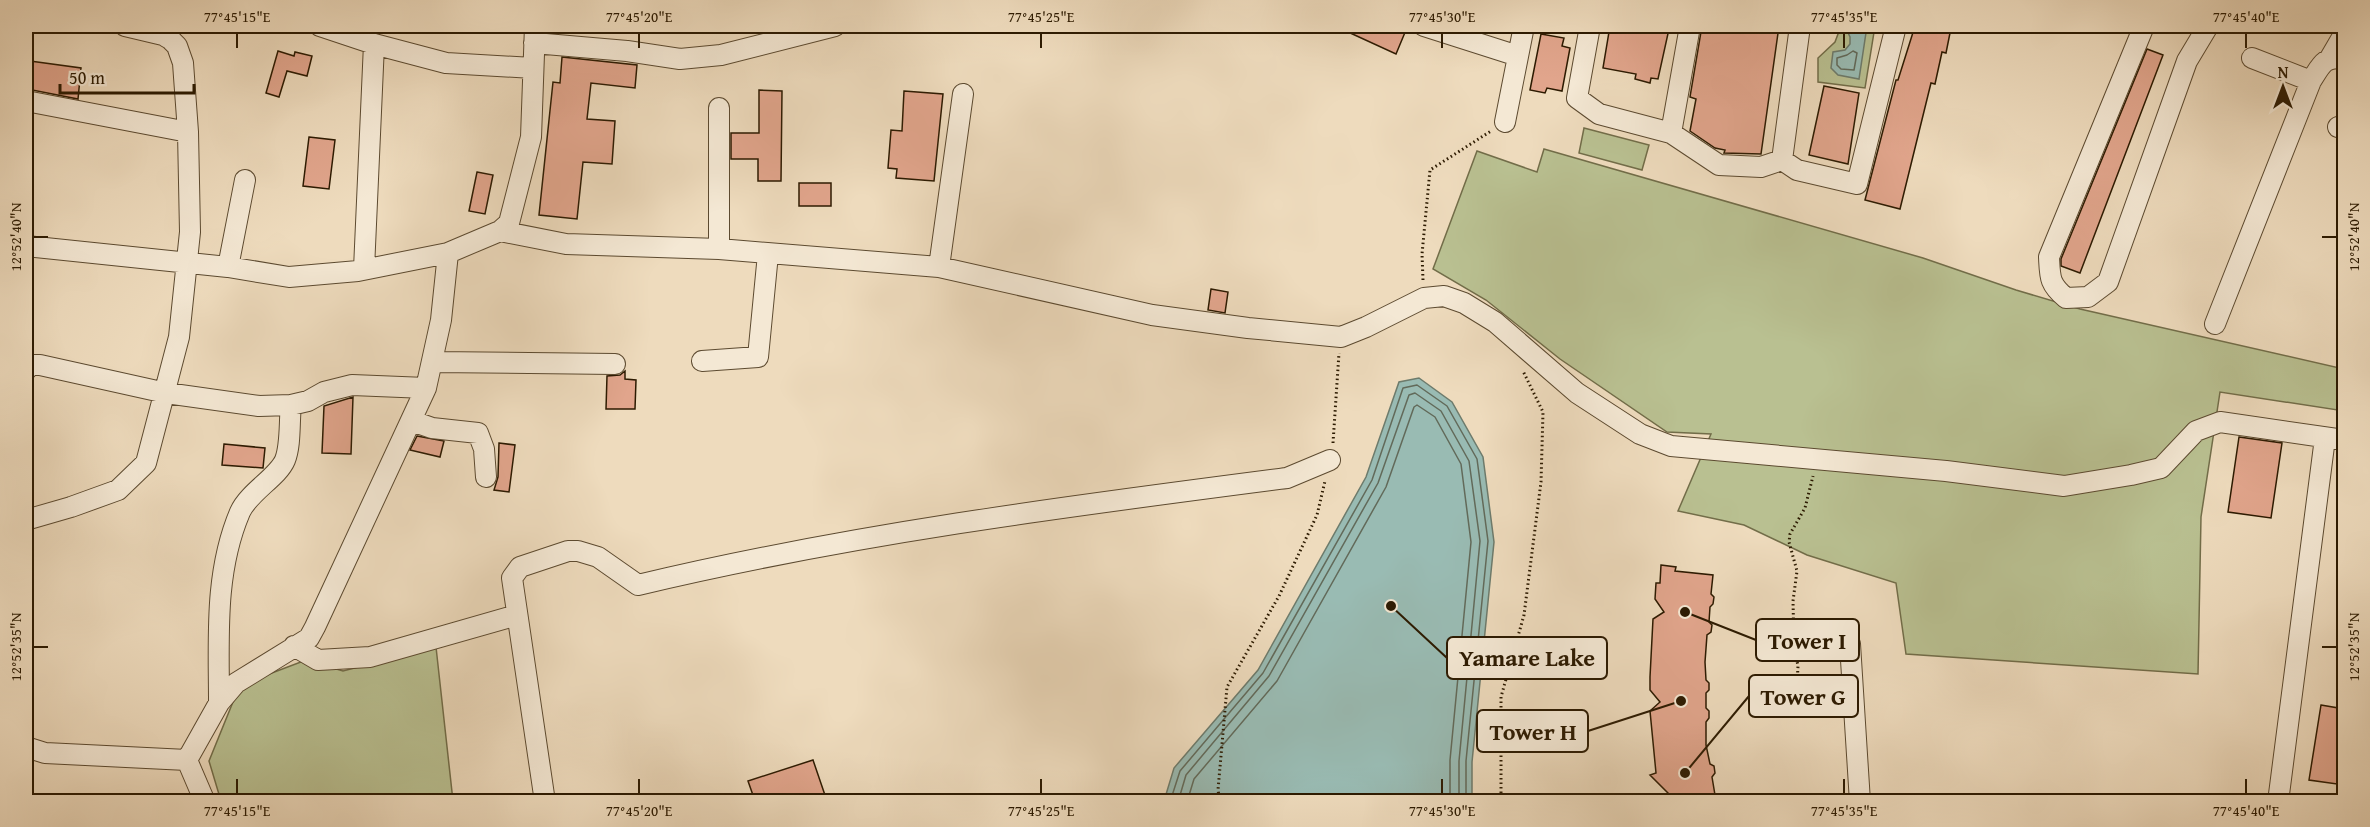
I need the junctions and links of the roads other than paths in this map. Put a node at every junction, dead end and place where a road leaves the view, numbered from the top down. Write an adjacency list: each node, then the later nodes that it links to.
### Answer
1 (125, 26): 24 (street)
2 (320, 26): 14 (street)
3 (835, 26): 12 (street)
4 (1424, 26): 15 (street)
5 (1524, 26): 15 (street)
6 (1590, 26): 25 (street)
7 (1690, 26): 25 (street)
8 (1800, 26): 26 (street)
9 (1896, 26): 26 (street)
10 (2144, 26): 11 (street)
11 (2208, 26)
12 (535, 34): 18 (street)
13 (2344, 34): 17 (street)
14 (374, 44): 18 (street); 36 (street)
15 (1518, 56): 23 (street)
16 (2252, 58): 19 (street)
17 (2337, 58): 19 (street)
18 (534, 68): 28 (street)
19 (2311, 81): 37 (street)
20 (963, 94): 35 (street)
21 (26, 101): 24 (street)
22 (719, 108): 30 (street)
23 (1505, 122)
24 (188, 132): 33 (street)
25 (1671, 133): 26 (street)
26 (1782, 160)
27 (245, 180): 34 (street)
28 (500, 231): 30 (street); 31 (street)
29 (26, 246): 33 (street)
30 (719, 249): 32 (street)
31 (448, 253): 36 (street); 39 (street)
32 (768, 254): 35 (street); 38 (street)
33 (186, 264): 34 (street); 43 (street)
34 (228, 267): 36 (street)
35 (939, 267): 46 (street)
36 (364, 269)
37 (2215, 324)
38 (702, 361)
39 (433, 362): 40 (street); 42 (street)
40 (615, 364)
41 (26, 370): 43 (street)
42 (426, 388): 44 (street); 45 (street)
43 (166, 393): 44 (street); 49 (street)
44 (291, 405): 53 (street)
45 (412, 421): 48 (street); 52 (street)
46 (2335, 439): 59 (street)
47 (1330, 460): 50 (street)
48 (486, 477)
49 (26, 520)
50 (517, 615): 52 (street); 57 (street)
51 (1850, 644): 58 (street)
52 (294, 646): 53 (street)
53 (219, 703): 55 (street)
54 (26, 747): 55 (street)
55 (187, 760): 56 (street)
56 (205, 801)
57 (546, 801)
58 (1860, 801)
59 (2278, 801)

